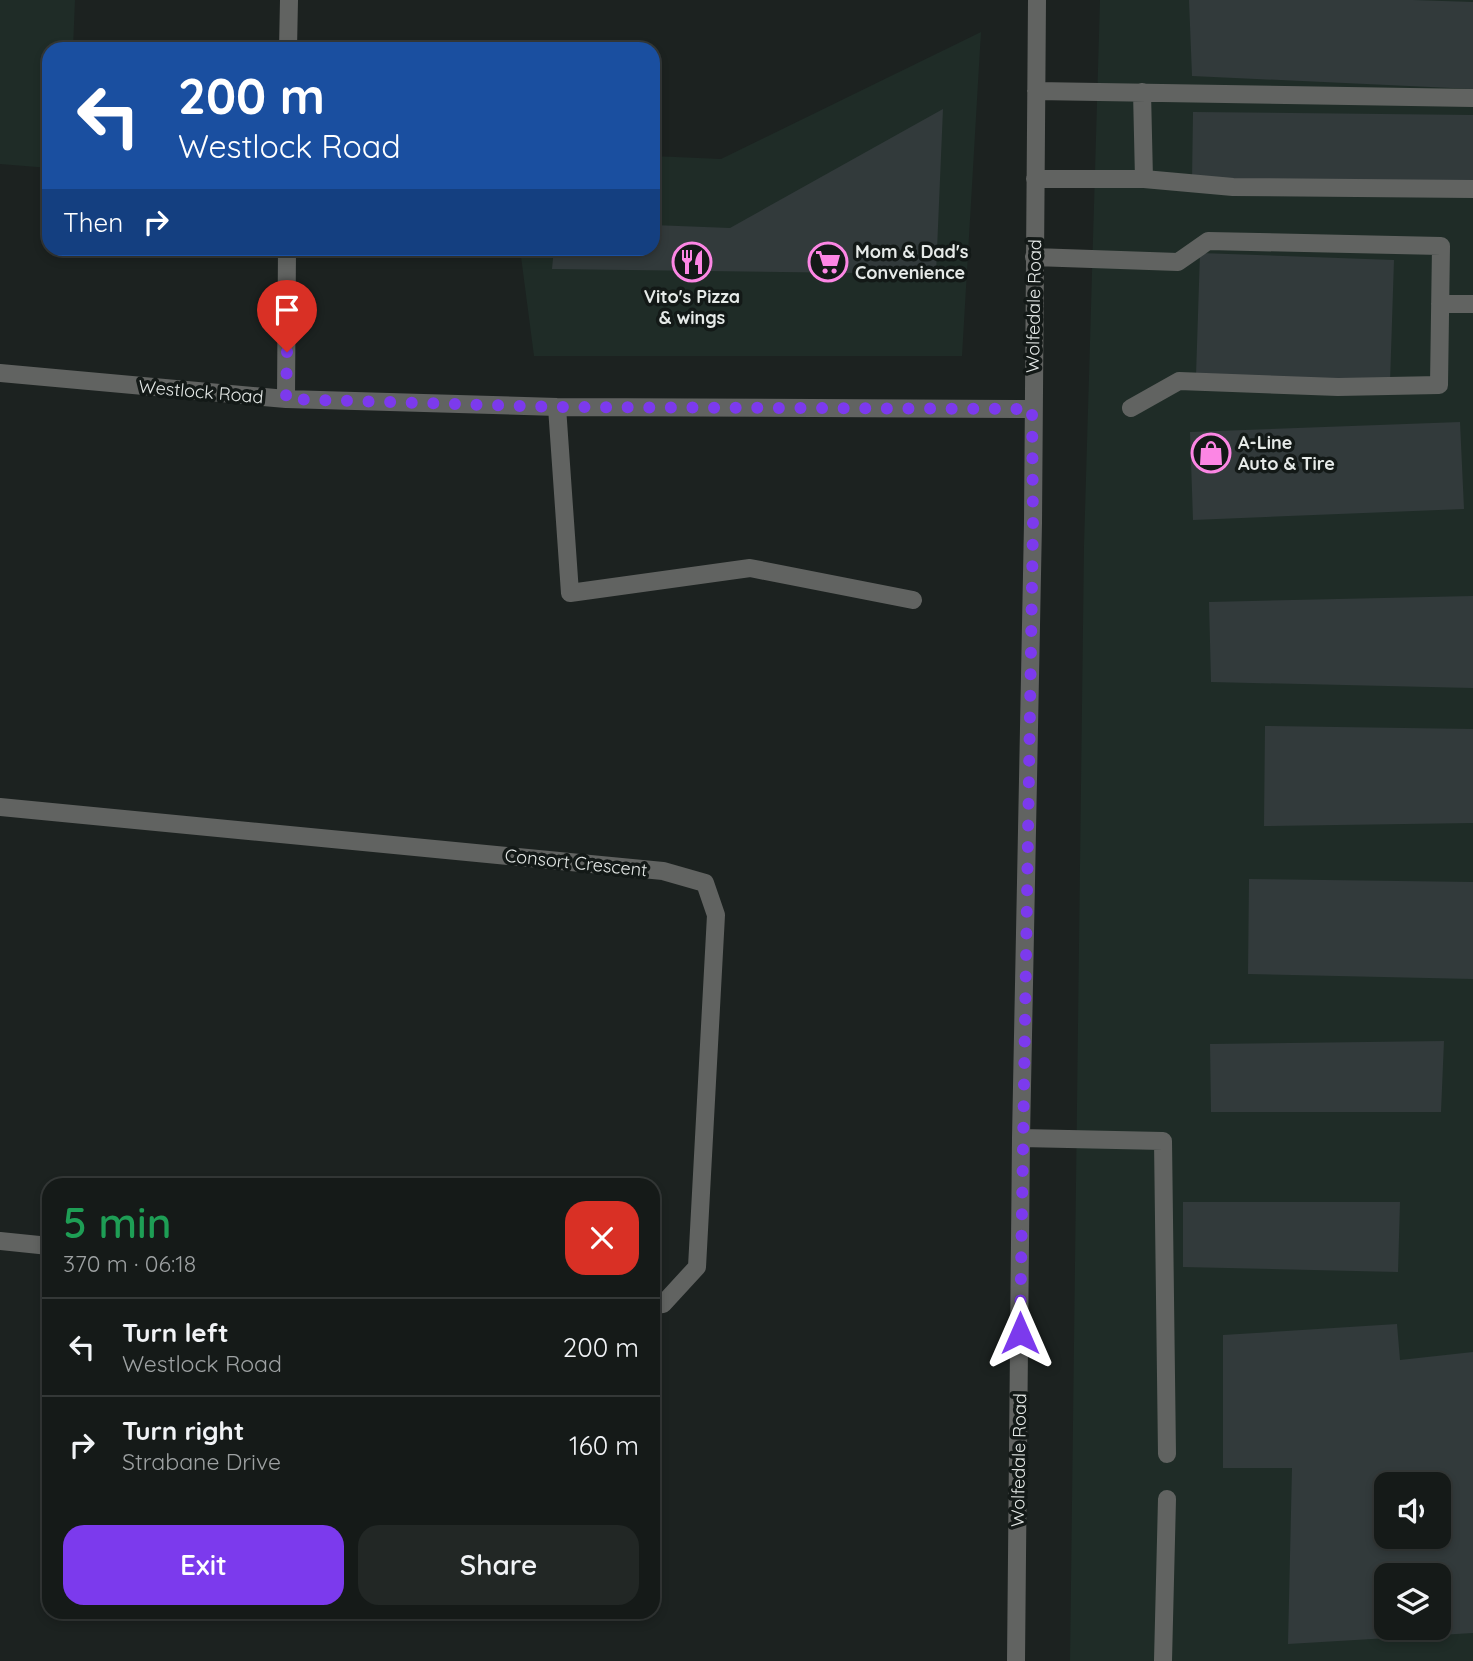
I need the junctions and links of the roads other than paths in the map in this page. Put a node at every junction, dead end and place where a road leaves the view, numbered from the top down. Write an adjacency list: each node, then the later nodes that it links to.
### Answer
1 (289, 0): 3 (street)
2 (1037, 0): 4 (street, Wolfedale Road)
3 (288, 42)
4 (1036, 91): 5 (street); 7 (street, Wolfedale Road)
5 (1142, 92): 6 (street); 8 (street)
6 (1473, 98)
7 (1035, 179): 8 (street); 11 (street, Wolfedale Road)
8 (1144, 179): 9 (street)
9 (1473, 189)
10 (287, 256): 15 (street)
11 (1034, 257): 12 (street); 18 (street, Wolfedale Road)
12 (1440, 304): 13 (street); 17 (street)
13 (1473, 304)
14 (0, 373): 15 (street, Westlock Road)
15 (286, 399): 16 (street, Westlock Road)
16 (556, 407): 18 (street, Westlock Road); 19 (street)
17 (1131, 408)
18 (1032, 409): 21 (street, Wolfedale Road)
19 (913, 600)
20 (0, 807): 24 (street, Consort Crescent)
21 (1021, 1138): 25 (street); 27 (street, Wolfedale Road)
22 (0, 1241): 23 (street)
23 (42, 1245)
24 (660, 1304)
25 (1167, 1454)
26 (1167, 1499): 28 (street)
27 (1016, 1661)
28 (1163, 1661)

